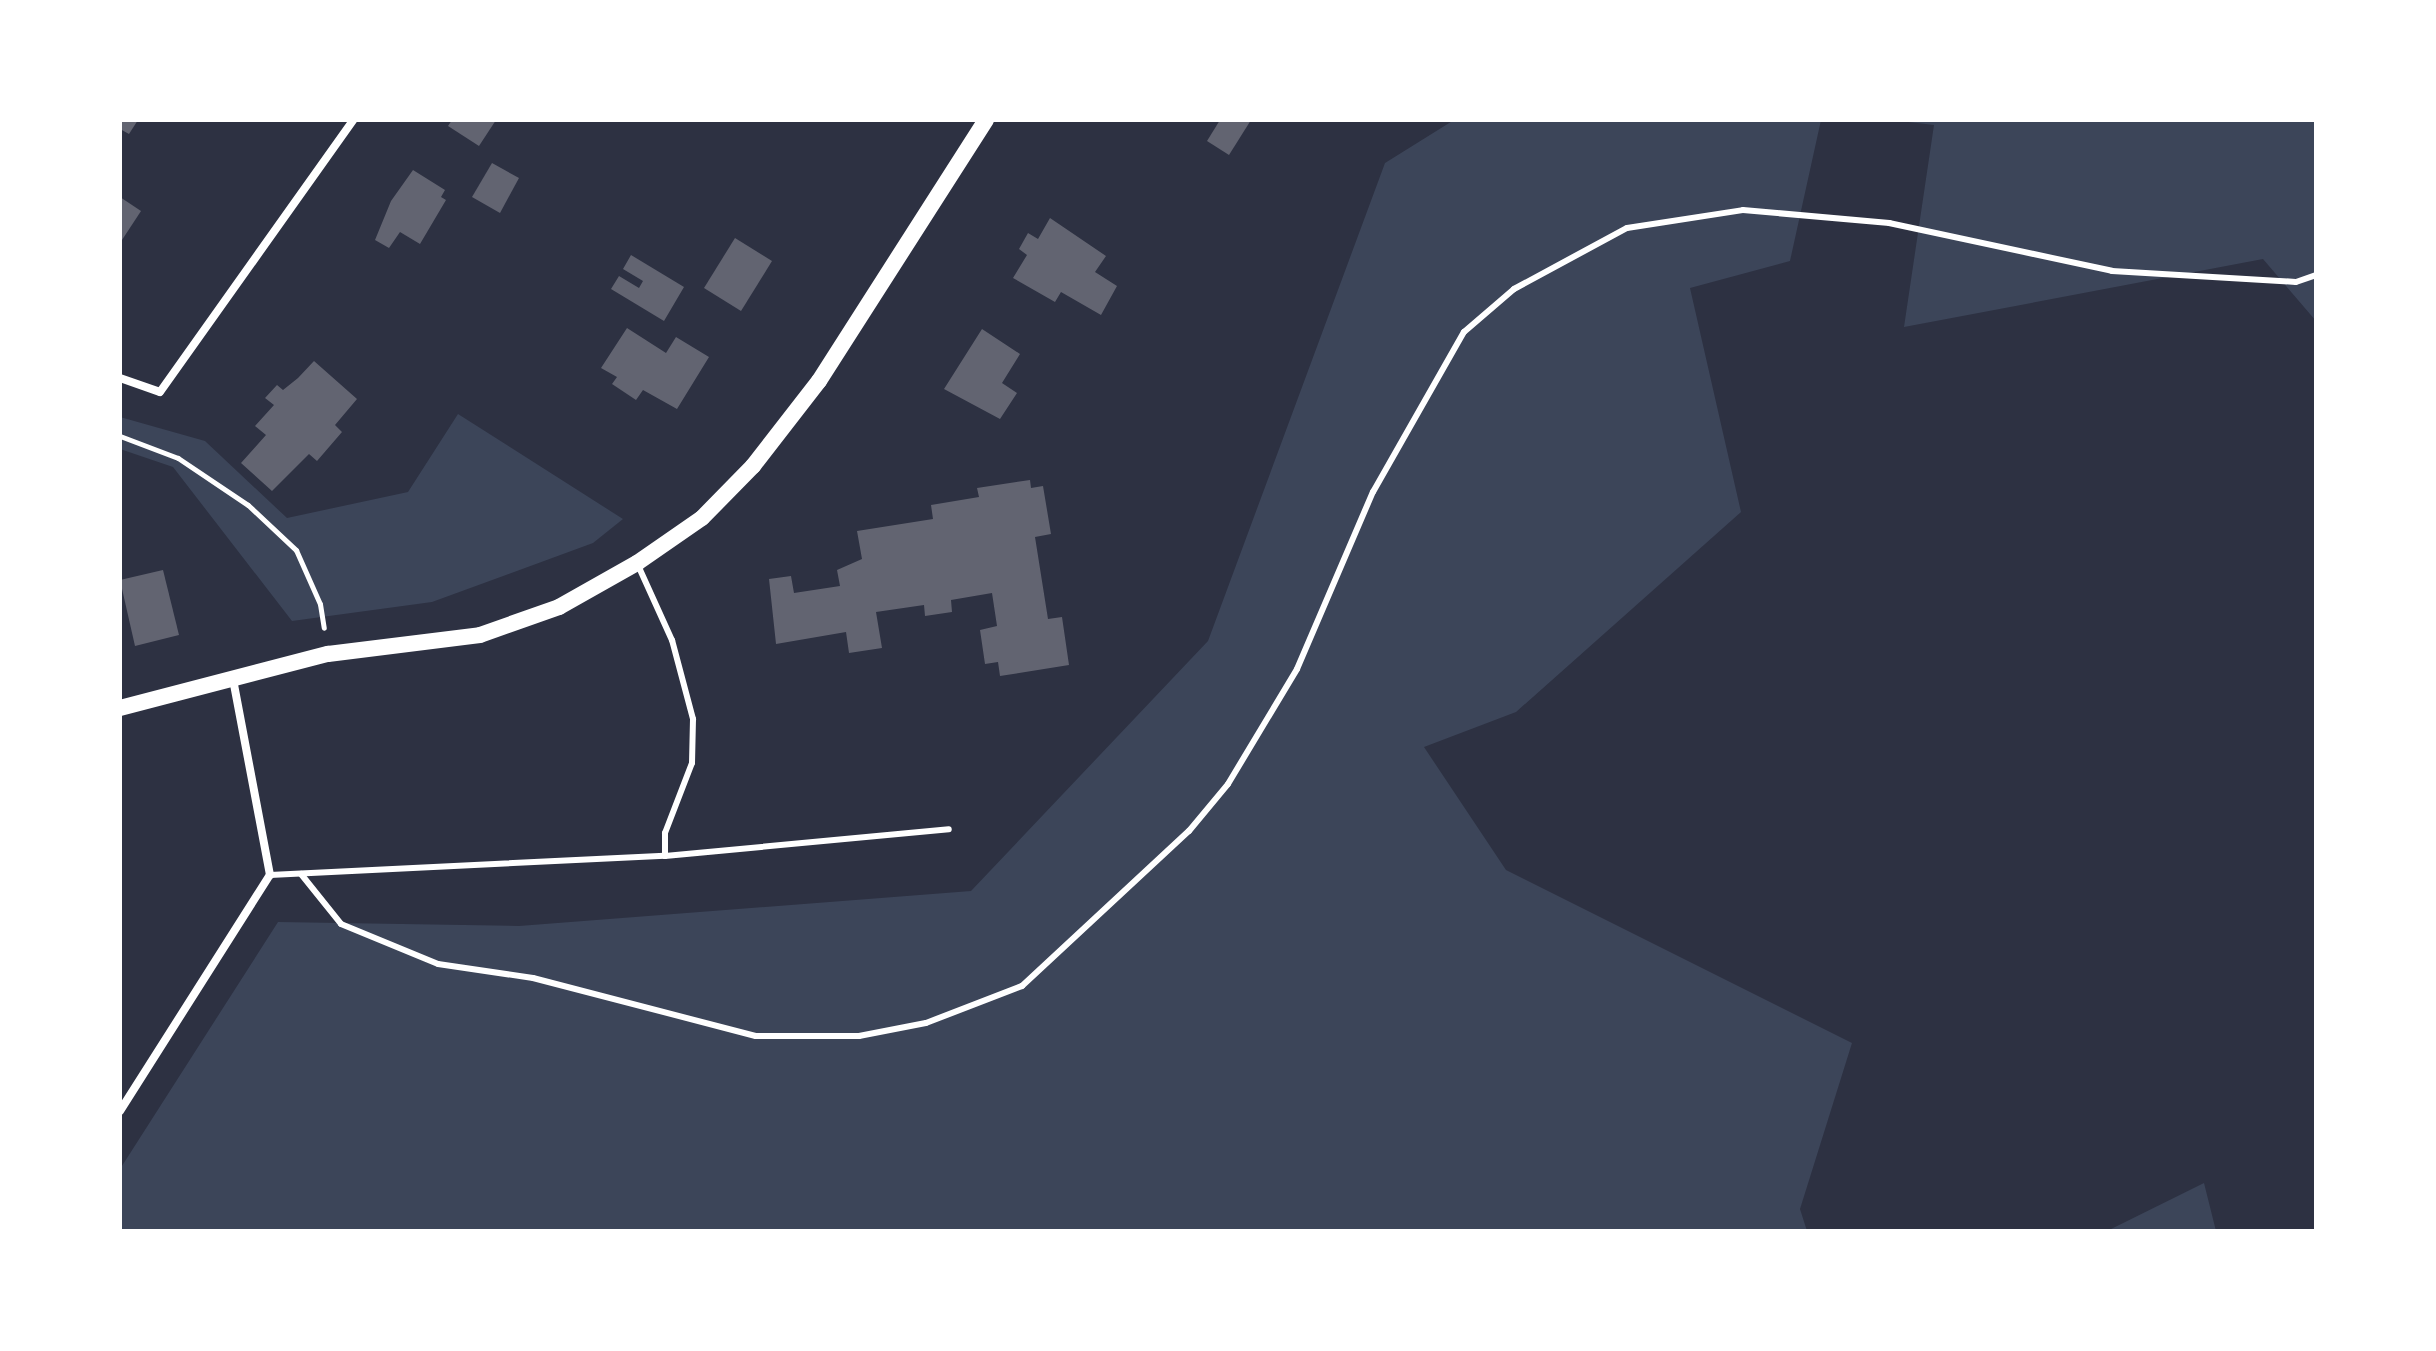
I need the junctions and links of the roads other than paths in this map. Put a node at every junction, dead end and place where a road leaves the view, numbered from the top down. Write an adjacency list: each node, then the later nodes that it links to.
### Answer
1 (353, 120): 4 (street)
2 (986, 120): 5 (main road)
3 (2316, 275): 10 (lane)
4 (120, 378)
5 (637, 563): 6 (main road); 9 (lane)
6 (233, 678): 7 (main road); 11 (street)
7 (120, 708)
8 (949, 829): 9 (lane)
9 (665, 856): 10 (lane)
10 (301, 874): 11 (lane)
11 (270, 875): 12 (street)
12 (120, 1111)

